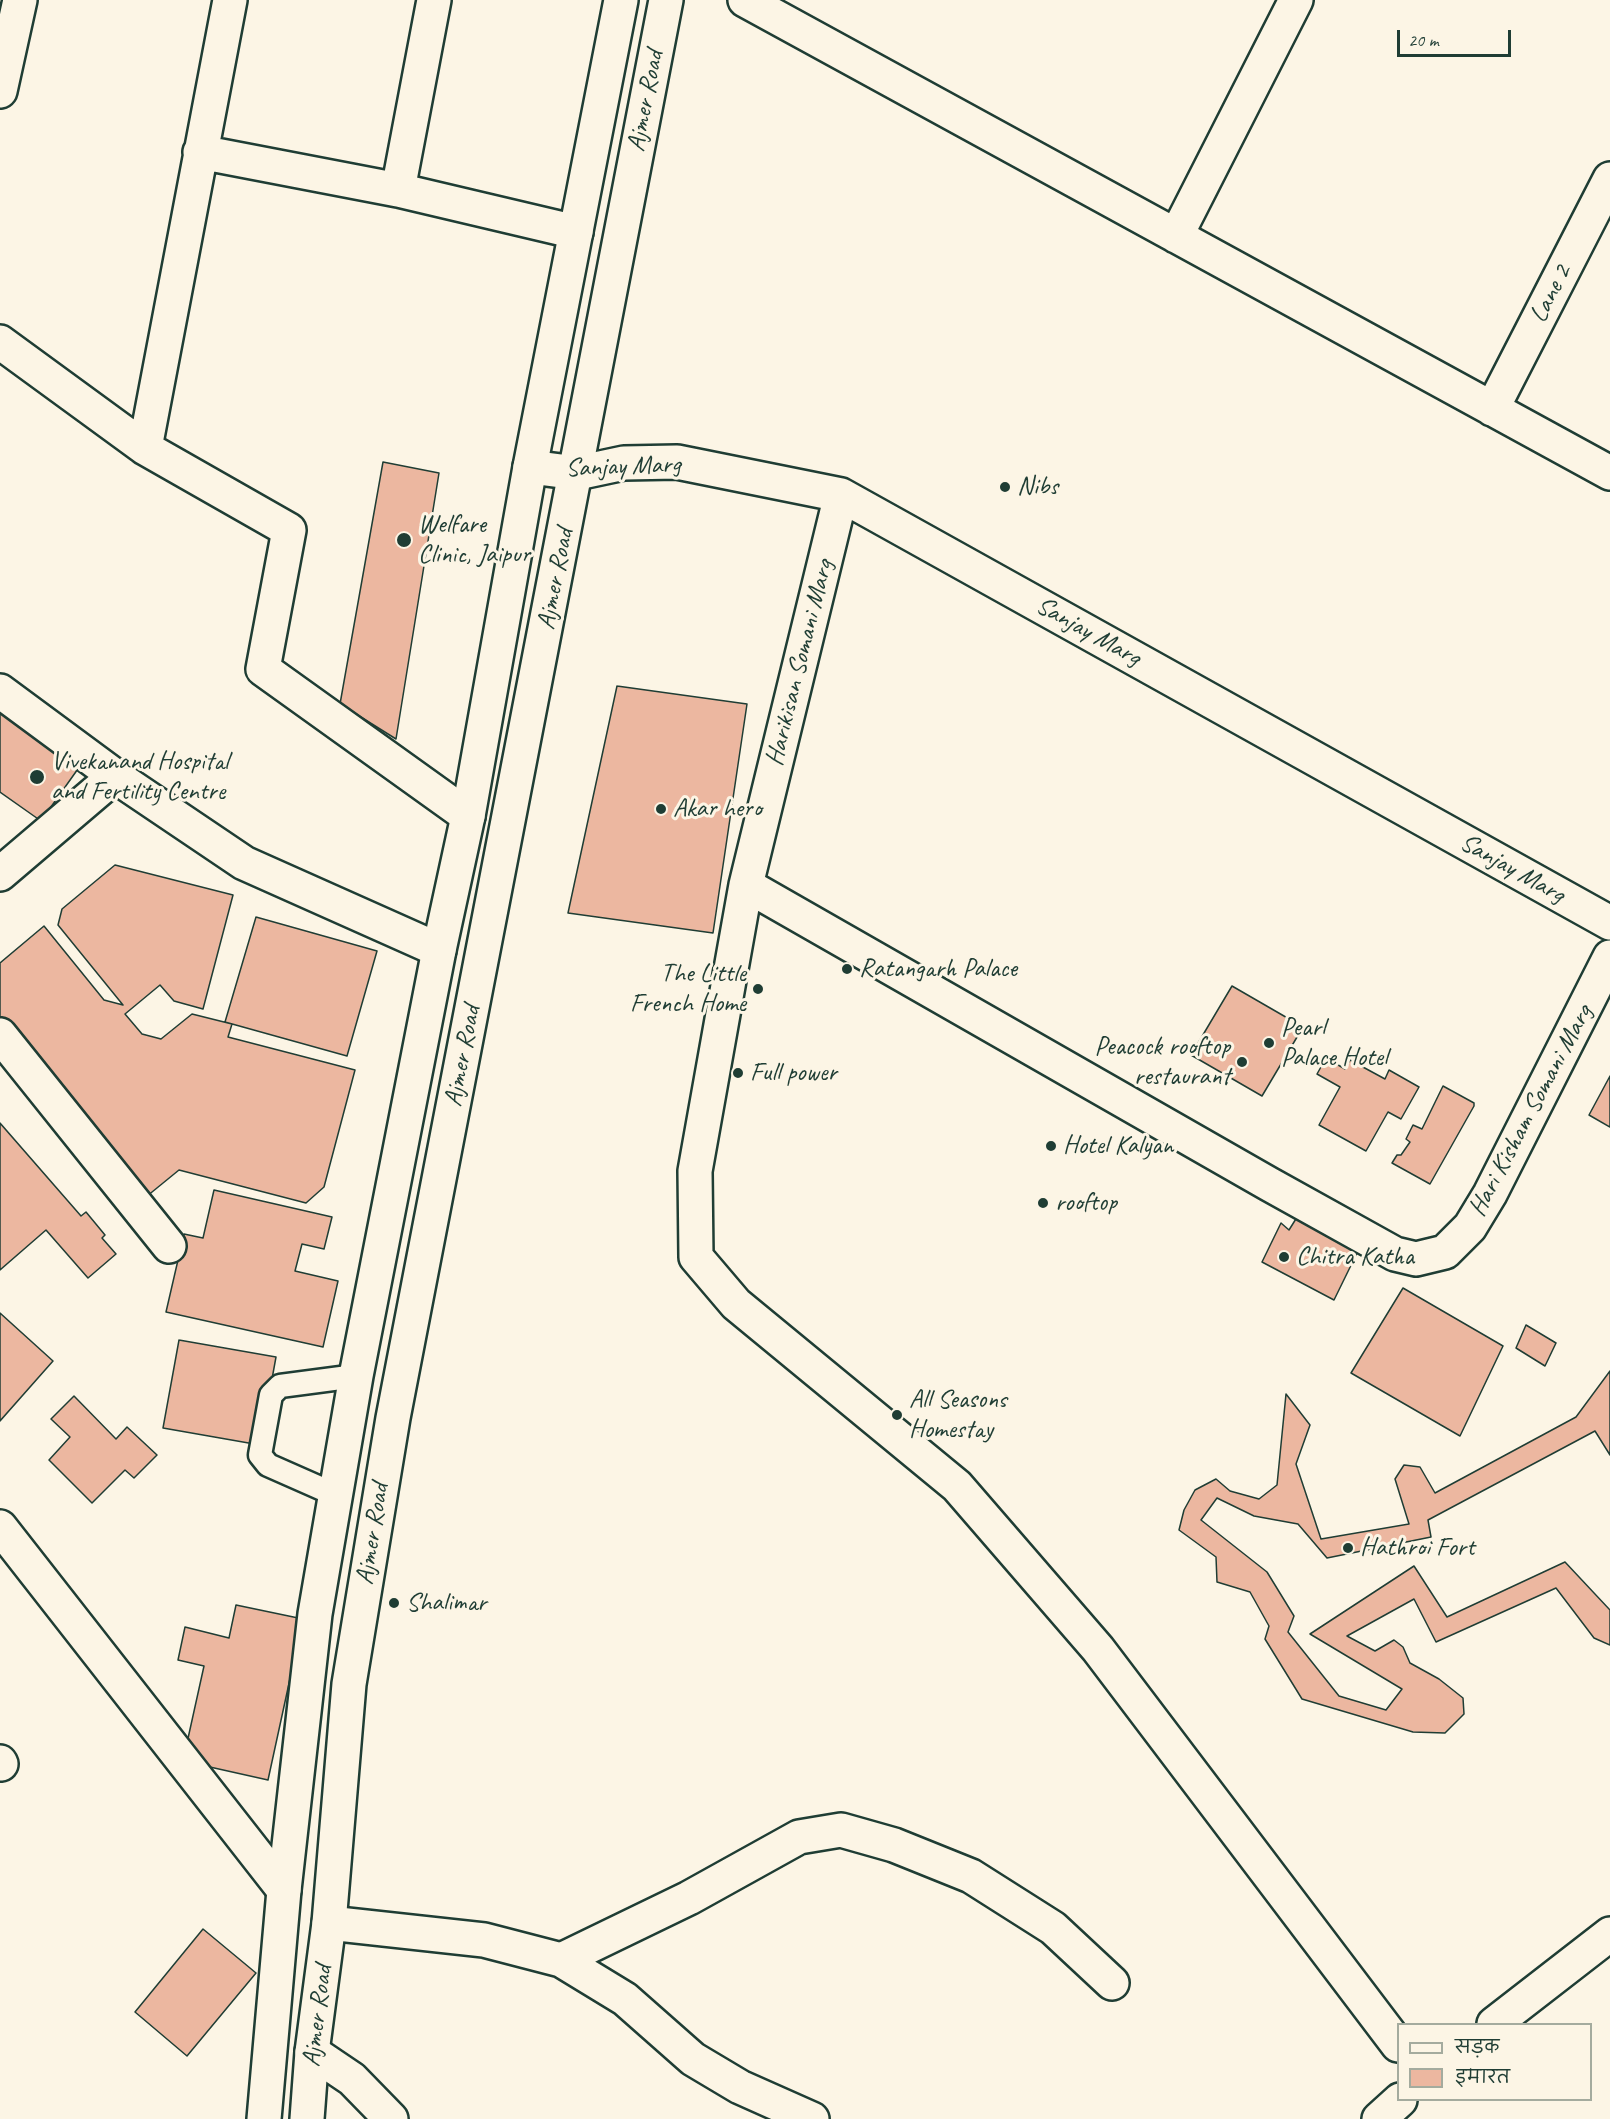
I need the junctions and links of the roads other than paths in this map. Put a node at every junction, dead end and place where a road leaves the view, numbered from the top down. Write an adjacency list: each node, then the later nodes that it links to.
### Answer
1 (20, 0): 8 (main road)
2 (230, 0): 9 (main road)
3 (434, 0): 11 (main road)
4 (621, 0): 12 (main road, Ajmer Road)
5 (666, 0): 18 (main road, Ajmer Road)
6 (746, 0): 13 (main road)
7 (1296, 0): 13 (main road)
8 (0, 91)
9 (200, 152): 11 (main road); 16 (main road)
10 (1610, 179): 15 (main road, Lane 2)
11 (398, 190): 12 (main road)
12 (576, 232): 17 (main road, Ajmer Road)
13 (1176, 236): 15 (main road)
14 (0, 342): 16 (main road)
15 (1492, 409): 19 (main road)
16 (145, 448): 23 (main road)
17 (530, 467): 18 (main road, Sanjay Marg); 23 (main road, Ajmer Road)
18 (577, 473): 20 (main road, Sanjay Marg); 35 (main road, Ajmer Road)
19 (1610, 473)
20 (841, 495): 25 (main road, Harikisan Somani Marg); 26 (main road, Sanjay Marg)
21 (0, 691): 22 (main road)
22 (115, 776): 24 (main road); 27 (main road)
23 (468, 816): 27 (main road, Ajmer Road)
24 (0, 874)
25 (746, 885): 28 (main road, Hari Kisham Somani Marg); 40 (main road, Harikisan Somani Marg)
26 (1610, 923)
27 (439, 950): 31 (main road, Ajmer Road)
28 (1610, 957)
29 (0, 1035): 30 (main road)
30 (169, 1246)
31 (356, 1376): 32 (main road, Ajmer Road); 32 (lane)
32 (336, 1495): 34 (main road, Ajmer Road)
33 (0, 1527): 34 (main road)
34 (284, 1890): 43 (main road, Ajmer Road)
35 (329, 1923): 37 (main road); 41 (main road, Ajmer Road)
36 (1608, 1940): 39 (main road)
37 (561, 1960): 38 (main road); 46 (main road)
38 (1112, 1983)
39 (1497, 2023)
40 (1397, 2044)
41 (312, 2052): 44 (main road, Ajmer Road); 45 (main road)
42 (1400, 2101): 47 (main road)
43 (264, 2119)
44 (307, 2119)
45 (391, 2119)
46 (812, 2119)
47 (1379, 2119)

